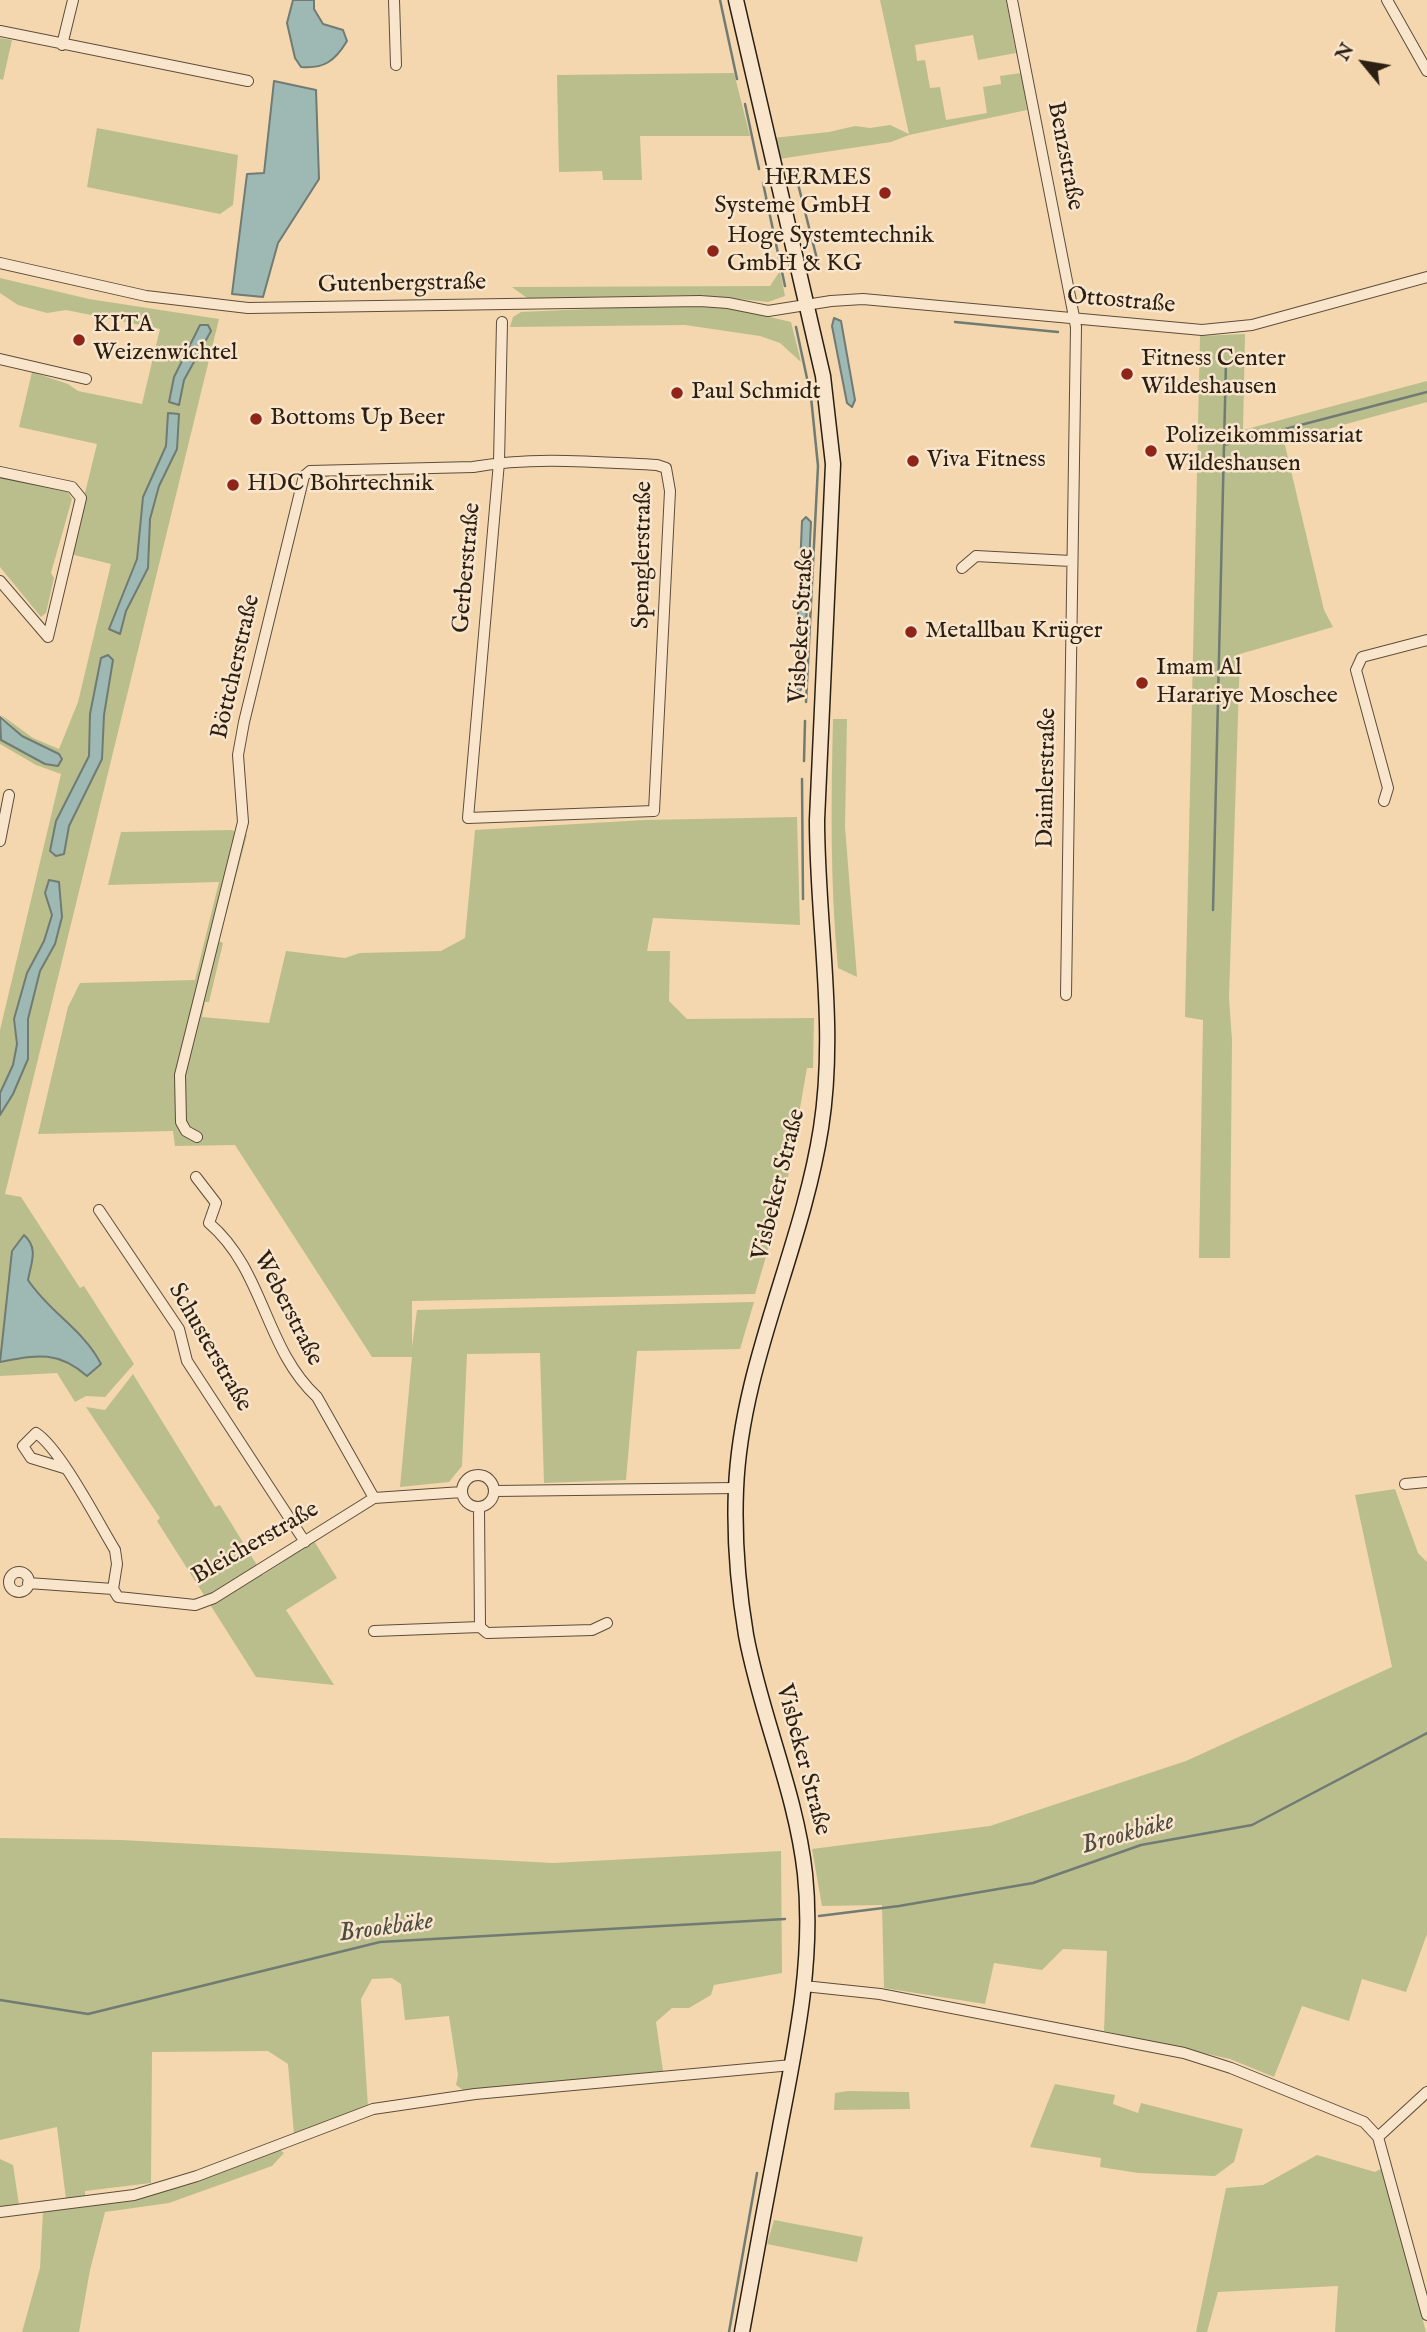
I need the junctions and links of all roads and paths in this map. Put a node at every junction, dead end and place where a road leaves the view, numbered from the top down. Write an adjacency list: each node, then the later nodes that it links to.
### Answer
1 (73, 0): 7 (street)
2 (394, 0): 8 (street)
3 (736, 0): 13 (main road, Visbeker Straße)
4 (1012, 0): 14 (street, Benzstraße)
5 (1387, 0): 9 (street)
6 (0, 32): 7 (street)
7 (62, 45): 10 (street)
8 (396, 65)
9 (1427, 71)
10 (248, 81)
11 (0, 263): 13 (street, Gutenbergstraße)
12 (1427, 277): 14 (street, Ottostraße)
13 (807, 304): 14 (street, Ottostraße); 35 (main road, Visbeker Straße)
14 (1075, 320): 20 (street, Daimlerstraße)
15 (502, 321): 18 (street, Gerberstraße)
16 (0, 359): 17 (street)
17 (86, 379)
18 (499, 462): 26 (street, Gerberstraße); 26 (street, Spenglerstraße); 29 (street, Böttcherstraße)
19 (0, 472): 22 (street)
20 (1071, 561): 21 (street); 28 (street, Daimlerstraße)
21 (962, 568)
22 (0, 581)
23 (1427, 640): 25 (street)
24 (9, 795): 27 (street)
25 (1384, 801)
26 (468, 818)
27 (0, 841)
28 (1066, 995)
29 (197, 1137)
30 (196, 1177): 38 (street, Weberstraße)
31 (99, 1210): 40 (street, Schusterstraße)
32 (64, 1468): 42 (street)
33 (1427, 1482): 34 (street)
34 (1405, 1484)
35 (736, 1488): 36 (street); 46 (main road, Visbeker Straße)
36 (495, 1491): 37 (street); 39 (street)
37 (462, 1492): 38 (street, Bleicherstraße); 39 (street)
38 (374, 1498): 40 (street, Bleicherstraße)
39 (479, 1508): 44 (street)
40 (305, 1542): 42 (street, Bleicherstraße)
41 (28, 1583): 42 (street, Bleicherstraße)
42 (114, 1589)
43 (607, 1623): 44 (street)
44 (480, 1627): 45 (street)
45 (374, 1631)
46 (804, 1986): 47 (main road, Visbeker Straße); 49 (street)
47 (792, 2065): 50 (street); 52 (main road, Visbeker Straße)
48 (1427, 2092): 49 (street)
49 (1378, 2137): 51 (street)
50 (0, 2212)
51 (1427, 2315)
52 (742, 2332)

